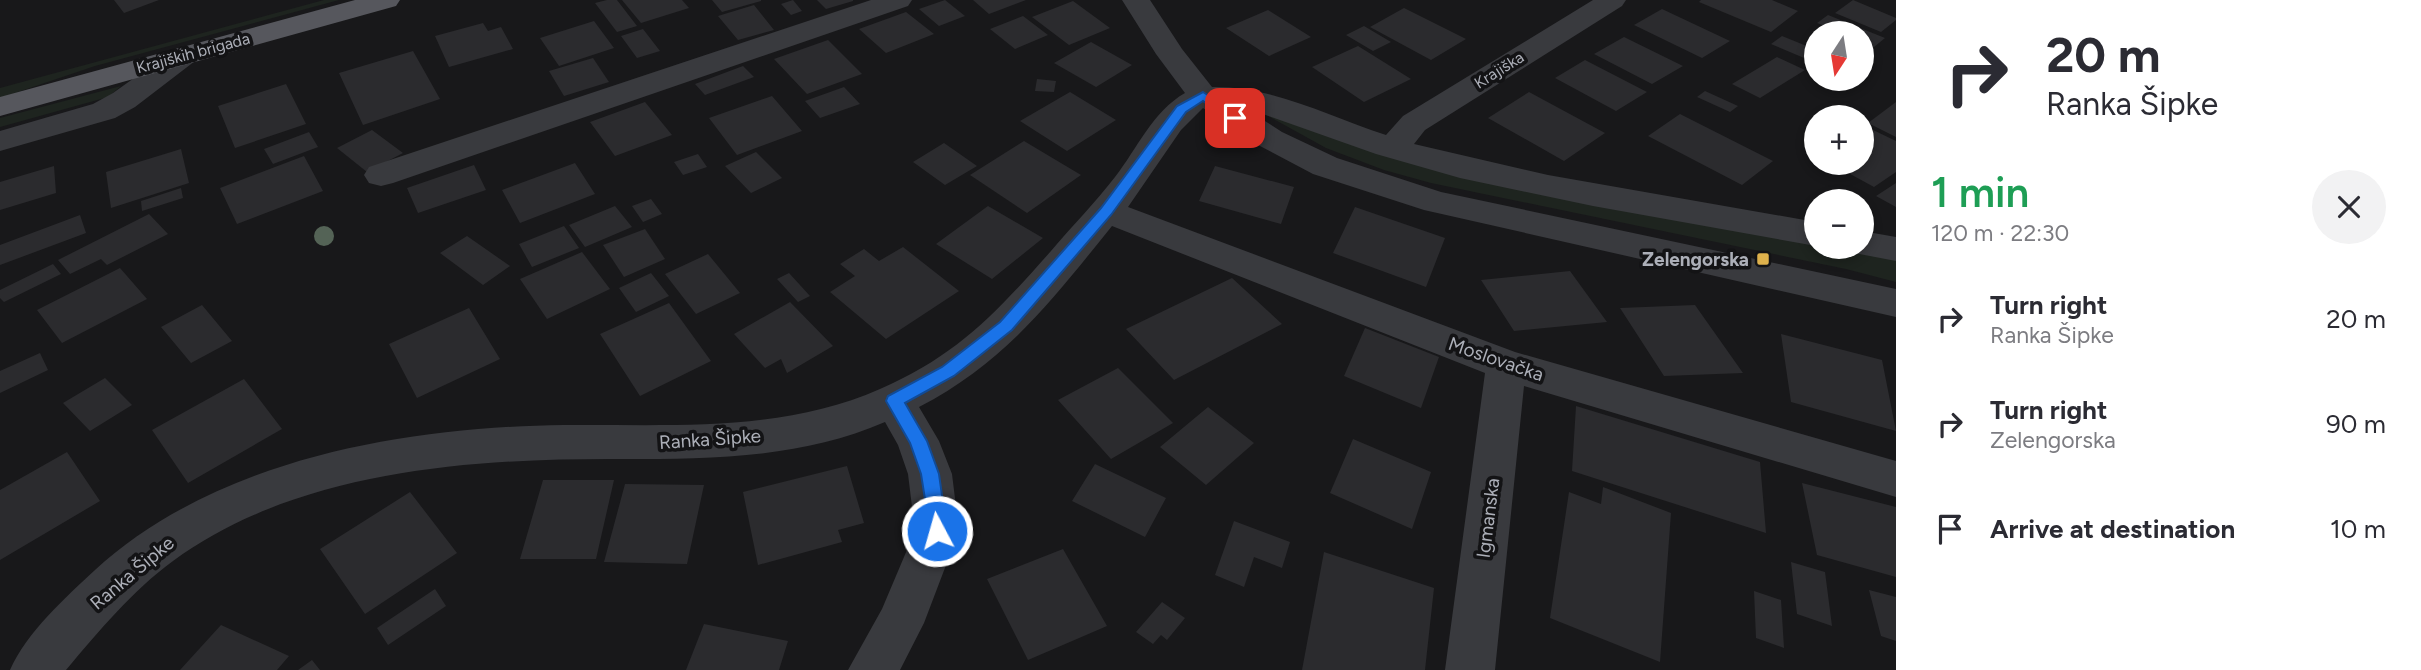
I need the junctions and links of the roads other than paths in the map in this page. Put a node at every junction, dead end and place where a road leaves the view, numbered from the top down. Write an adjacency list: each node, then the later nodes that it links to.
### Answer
1 (293, 0): 7 (main road, Krajiških brigada)
2 (386, 0): 6 (main road, Krajiških brigada)
3 (898, 0): 12 (street)
4 (1136, 0): 8 (street)
5 (1612, 0): 11 (street, Krajiška)
6 (185, 55): 9 (main road, Krajiških brigada); 10 (street)
7 (0, 79)
8 (1203, 95): 11 (street); 13 (street, Ranka Šipke); 17 (street)
9 (0, 107)
10 (0, 141)
11 (1395, 149): 14 (street)
12 (380, 174)
13 (1106, 211): 18 (street, Moslovačka); 19 (street, Ranka Šipke)
14 (1804, 232)
15 (1874, 245): 16 (street)
16 (1896, 249)
17 (1896, 303)
18 (1506, 365): 20 (street, Moslovačka); 23 (street, Igmanska)
19 (894, 401): 21 (street, Ranka Šipke); 22 (street)
20 (1896, 480)
21 (35, 670)
22 (873, 670)
23 (1470, 670)

